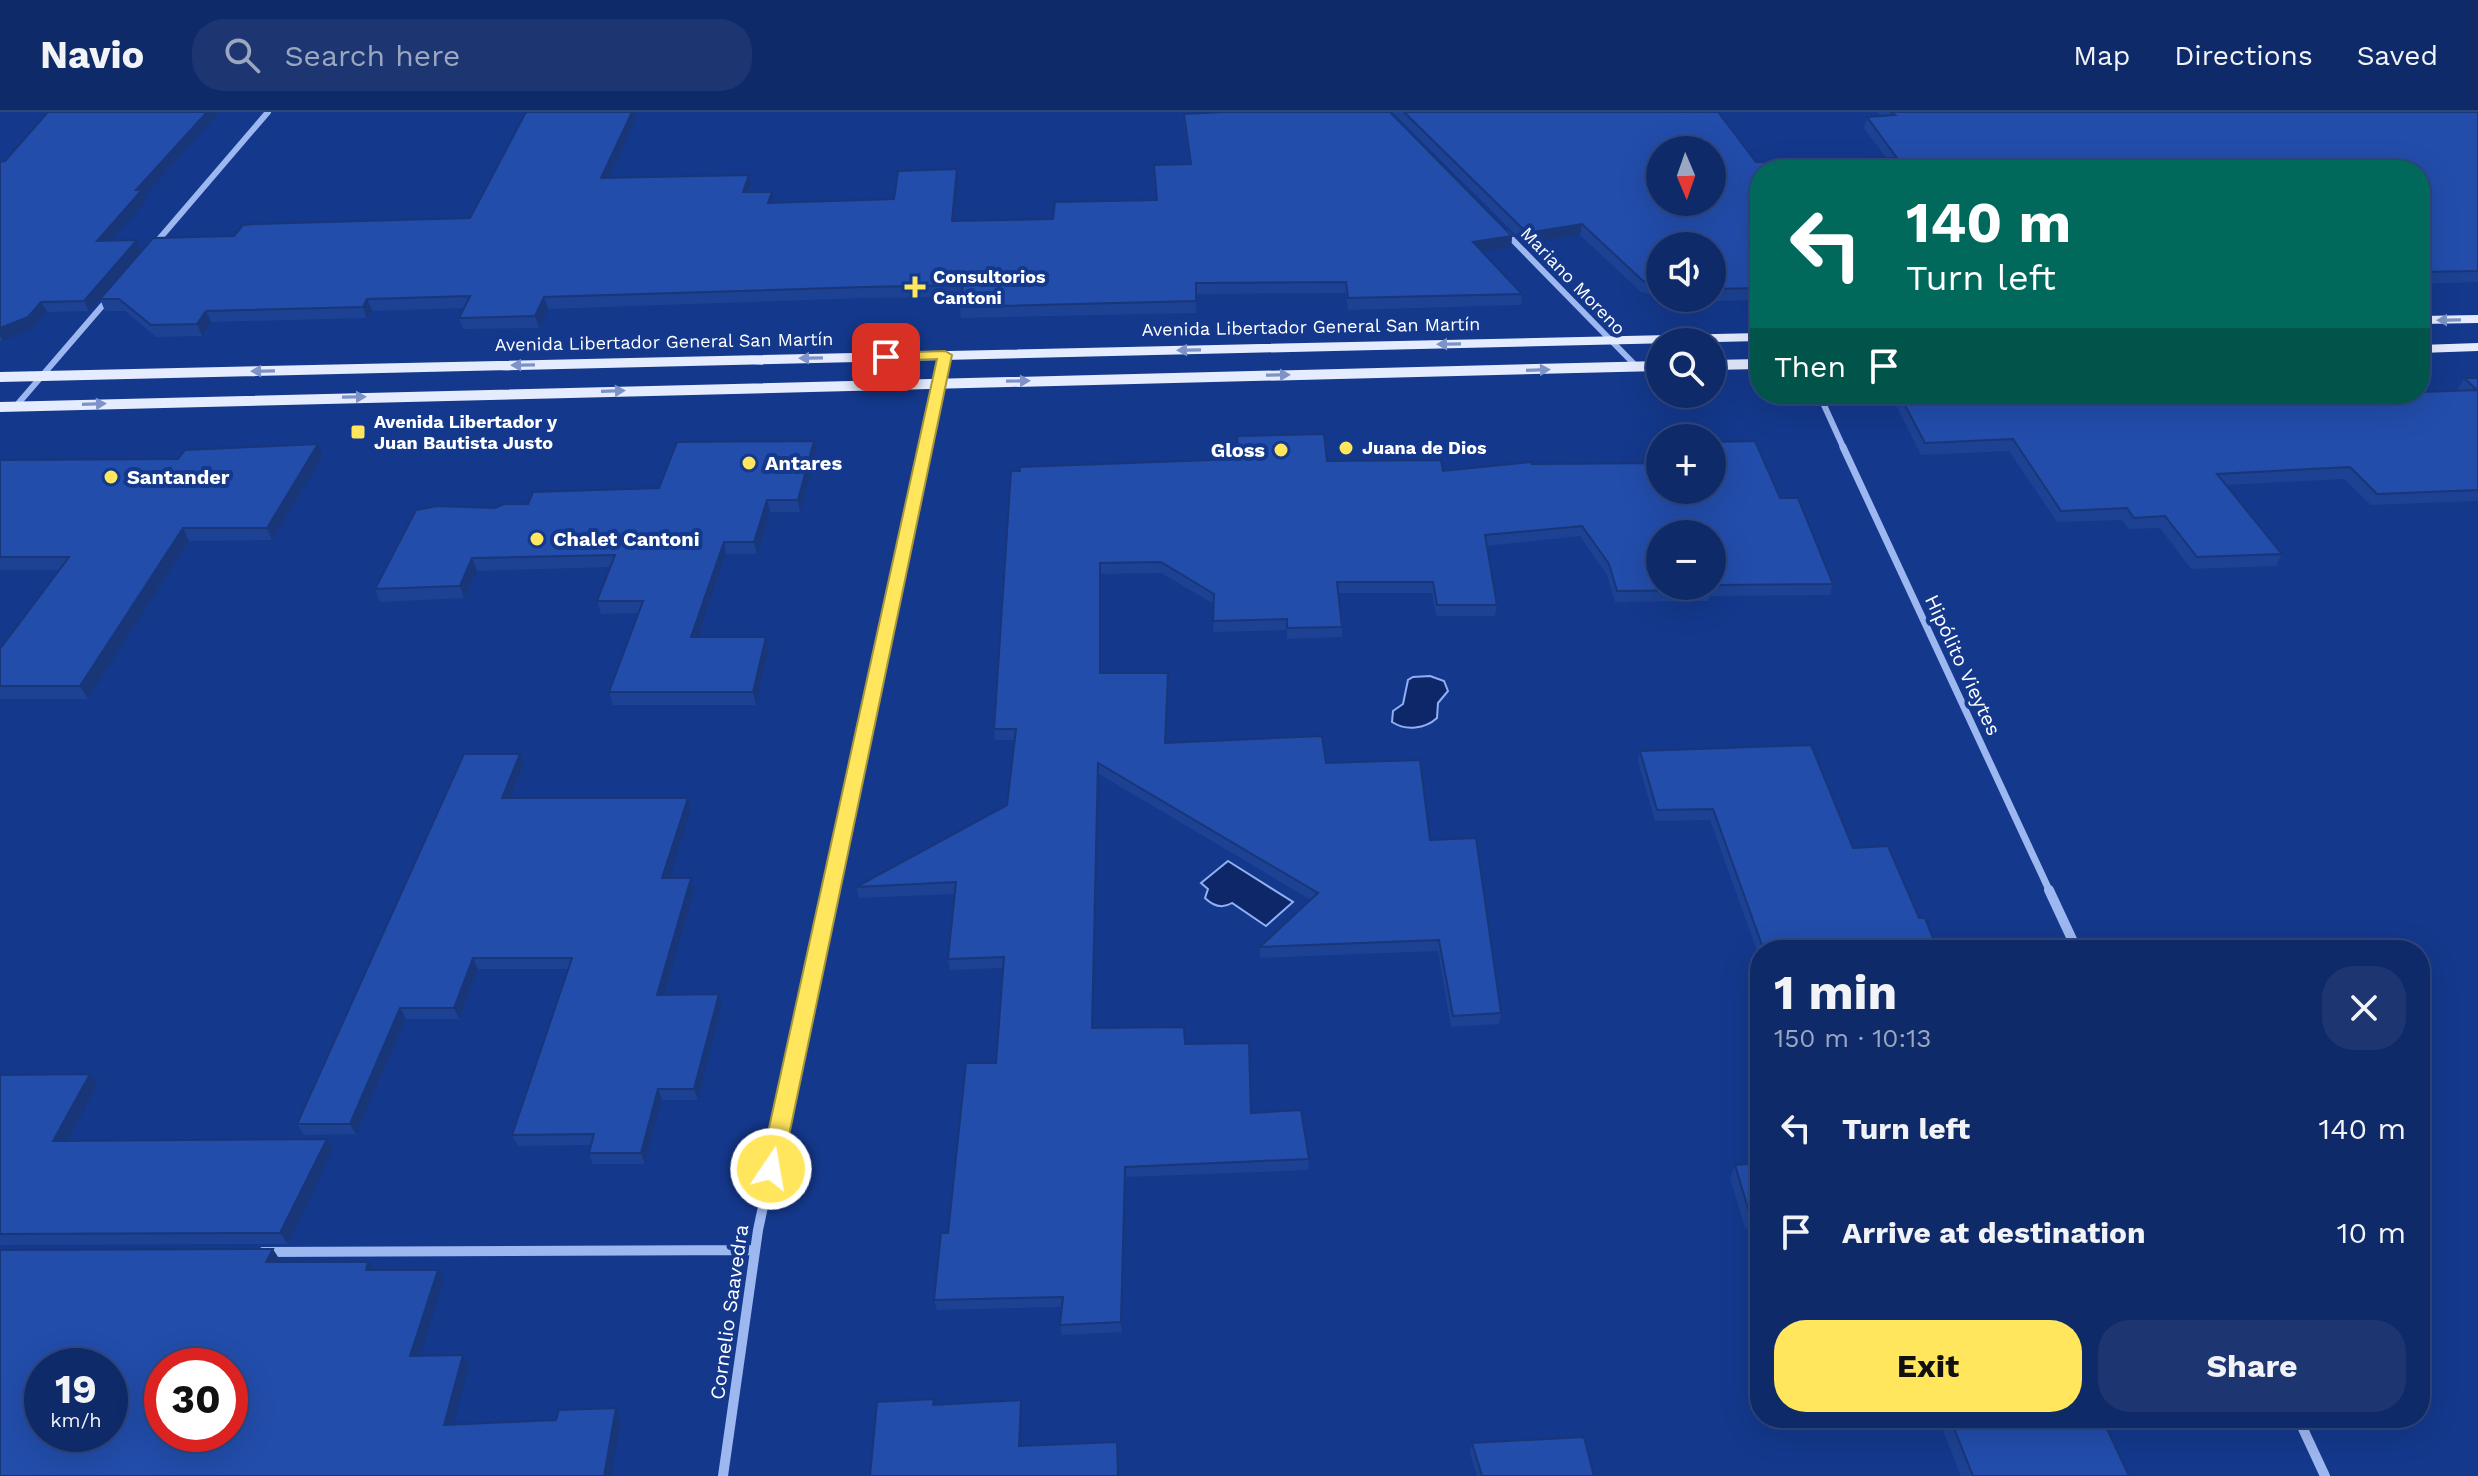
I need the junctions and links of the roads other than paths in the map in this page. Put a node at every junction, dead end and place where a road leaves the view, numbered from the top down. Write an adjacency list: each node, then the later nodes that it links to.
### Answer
1 (268, 112): 3 (street)
2 (1495, 221): 8 (street, Mariano Moreno)
3 (146, 254)
4 (116, 290): 16 (street)
5 (2478, 319): 6 (main road, one-way to 6)
6 (2430, 320)
7 (1750, 337): 8 (main road, Avenida Libertador General San Martín)
8 (1611, 340): 11 (main road, Avenida Libertador General San Martín, one-way to 11); 14 (street, Mariano Moreno)
9 (2478, 347): 10 (main road)
10 (2430, 349)
11 (945, 355): 16 (main road, Avenida Libertador General San Martín, one-way to 16); 18 (street, Cornelio Saavedra)
12 (1750, 364): 13 (main road)
13 (1726, 365)
14 (1637, 367): 15 (main road); 18 (main road, one-way to 14)
15 (1646, 367)
16 (42, 376): 17 (main road, Avenida Libertador General San Martín); 20 (street)
17 (0, 377)
18 (940, 382): 20 (main road, one-way to 18); 22 (street, Cornelio Saavedra)
19 (1824, 404): 21 (street, Hipólito Vieytes)
20 (8, 406)
21 (2072, 940)
22 (755, 1250): 23 (street); 25 (street, Cornelio Saavedra)
23 (251, 1252)
24 (2303, 1428): 26 (street)
25 (723, 1476)
26 (2325, 1476)

